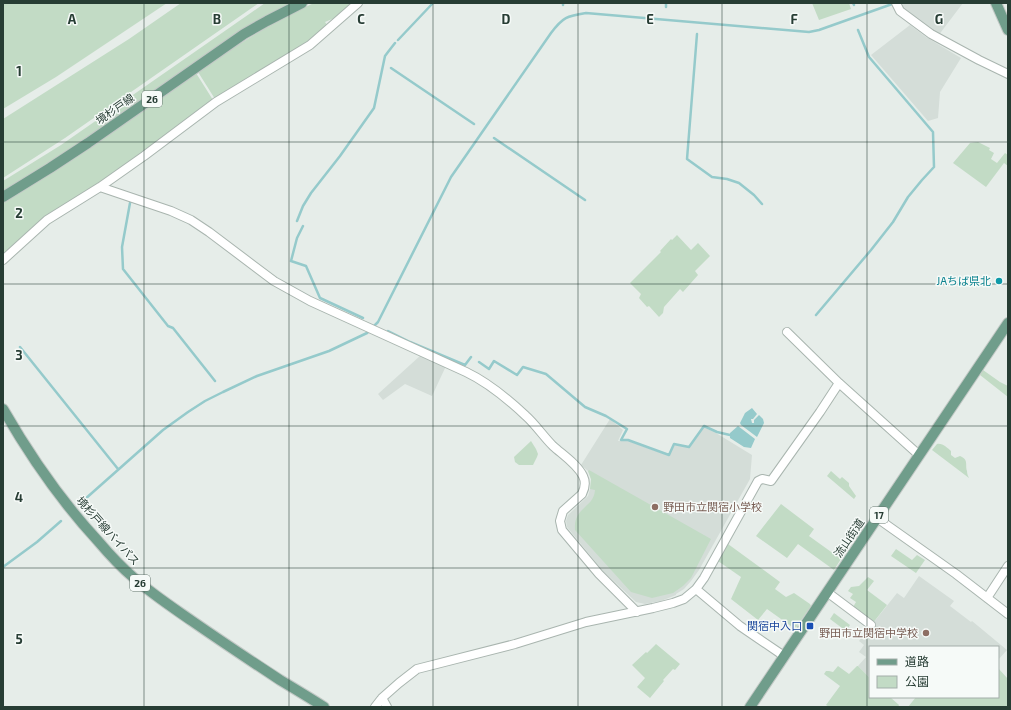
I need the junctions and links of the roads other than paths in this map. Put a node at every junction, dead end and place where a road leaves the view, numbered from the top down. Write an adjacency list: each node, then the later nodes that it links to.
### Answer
1 (302, 3): 8 (main road, 境杉戸線 / 26)
2 (358, 3): 7 (street)
3 (996, 3): 5 (main road)
4 (897, 5): 6 (street)
5 (1008, 30)
6 (1008, 74)
7 (100, 187): 9 (street); 20 (street)
8 (3, 197)
9 (3, 260)
10 (1008, 323): 14 (main road, 流山街道 / 17)
11 (787, 332): 12 (street)
12 (839, 383): 14 (street); 17 (street)
13 (3, 409): 25 (main road, 境杉戸線バイパス / 26)
14 (919, 455): 15 (main road, 流山街道 / 17)
15 (877, 518): 18 (main road, 流山街道 / 17); 19 (street)
16 (1008, 566): 19 (street)
17 (696, 589): 20 (street); 23 (street)
18 (827, 592): 22 (street); 23 (main road, 流山街道 / 17)
19 (987, 598): 21 (street)
20 (637, 612): 24 (street)
21 (1008, 614)
22 (871, 625)
23 (784, 656): 28 (main road, 流山街道 / 17)
24 (382, 698): 26 (street); 27 (street)
25 (324, 707)
26 (375, 707)
27 (387, 707)
28 (750, 707)

